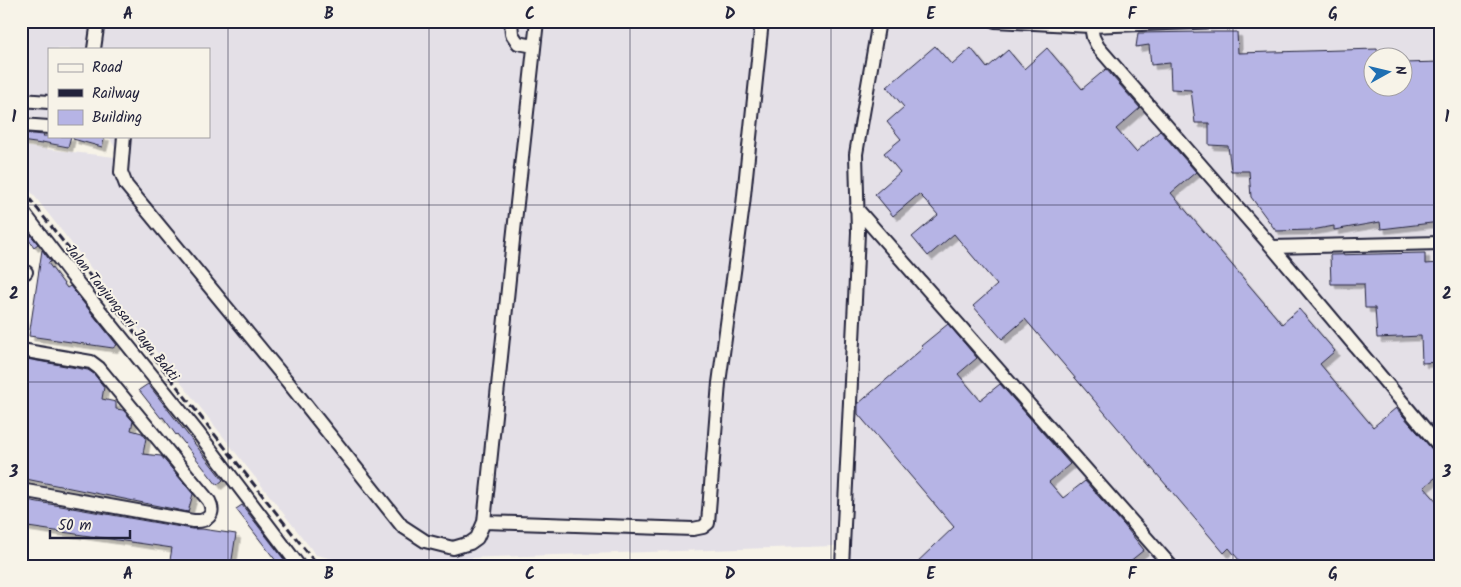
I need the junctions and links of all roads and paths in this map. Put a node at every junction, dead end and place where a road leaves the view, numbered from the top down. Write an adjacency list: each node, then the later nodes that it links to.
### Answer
1 (98, 21): 10 (street)
2 (511, 21): 9 (street)
3 (537, 21): 9 (street)
4 (762, 21): 23 (street)
5 (878, 21): 16 (street)
6 (995, 21): 8 (street)
7 (1218, 21): 8 (street)
8 (1090, 23): 19 (street)
9 (534, 46): 23 (street)
10 (94, 48)
11 (21, 100): 12 (street)
12 (48, 102)
13 (21, 125): 14 (street)
14 (48, 127)
15 (124, 138): 23 (street)
16 (856, 208): 25 (street); 26 (street)
17 (21, 209): 24 (street, Jalan Tanjungsari Jaya Bakti)
18 (1440, 243): 19 (street)
19 (1272, 247): 21 (street)
20 (21, 350): 22 (street)
21 (1440, 447)
22 (21, 490)
23 (484, 522)
24 (299, 566)
25 (842, 566)
26 (1171, 566)

